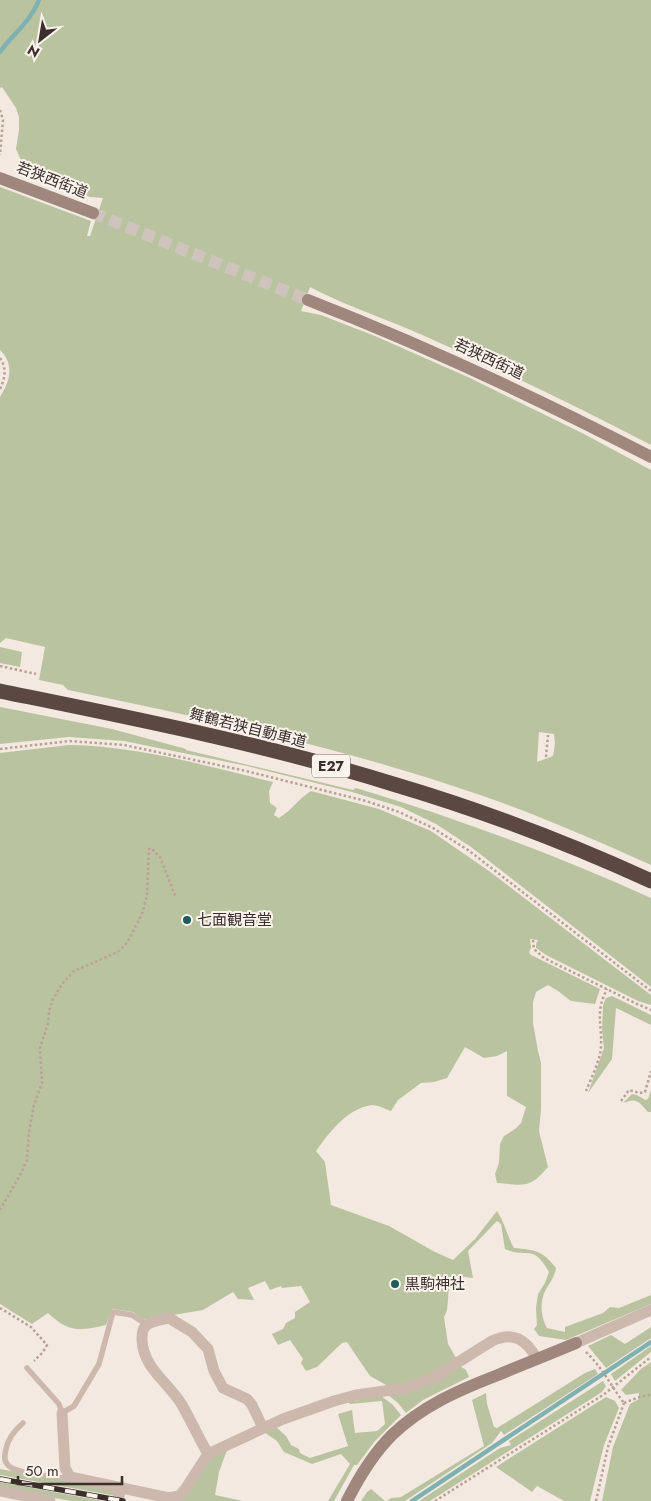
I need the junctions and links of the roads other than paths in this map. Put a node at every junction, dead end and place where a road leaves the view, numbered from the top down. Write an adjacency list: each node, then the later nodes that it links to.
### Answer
1 (0, 178): 2 (street, 若狭西街道)
2 (93, 213)
3 (308, 300): 4 (street, 若狭西街道)
4 (651, 457)
5 (0, 691): 6 (highway, 舞鶴若狭自動車道 / E27)
6 (651, 881)
7 (651, 1310): 9 (street)
8 (147, 1325): 12 (lane); 14 (street); 15 (street)
9 (576, 1343): 10 (street)
10 (537, 1358): 14 (street); 21 (street)
11 (27, 1368): 12 (lane)
12 (62, 1413): 16 (street)
13 (22, 1423): 16 (lane)
14 (263, 1428): 15 (street)
15 (208, 1454): 17 (street)
16 (70, 1477): 17 (street)
17 (122, 1488): 20 (street)
18 (0, 1492): 19 (street)
19 (50, 1501)
20 (118, 1501)
21 (347, 1501)

